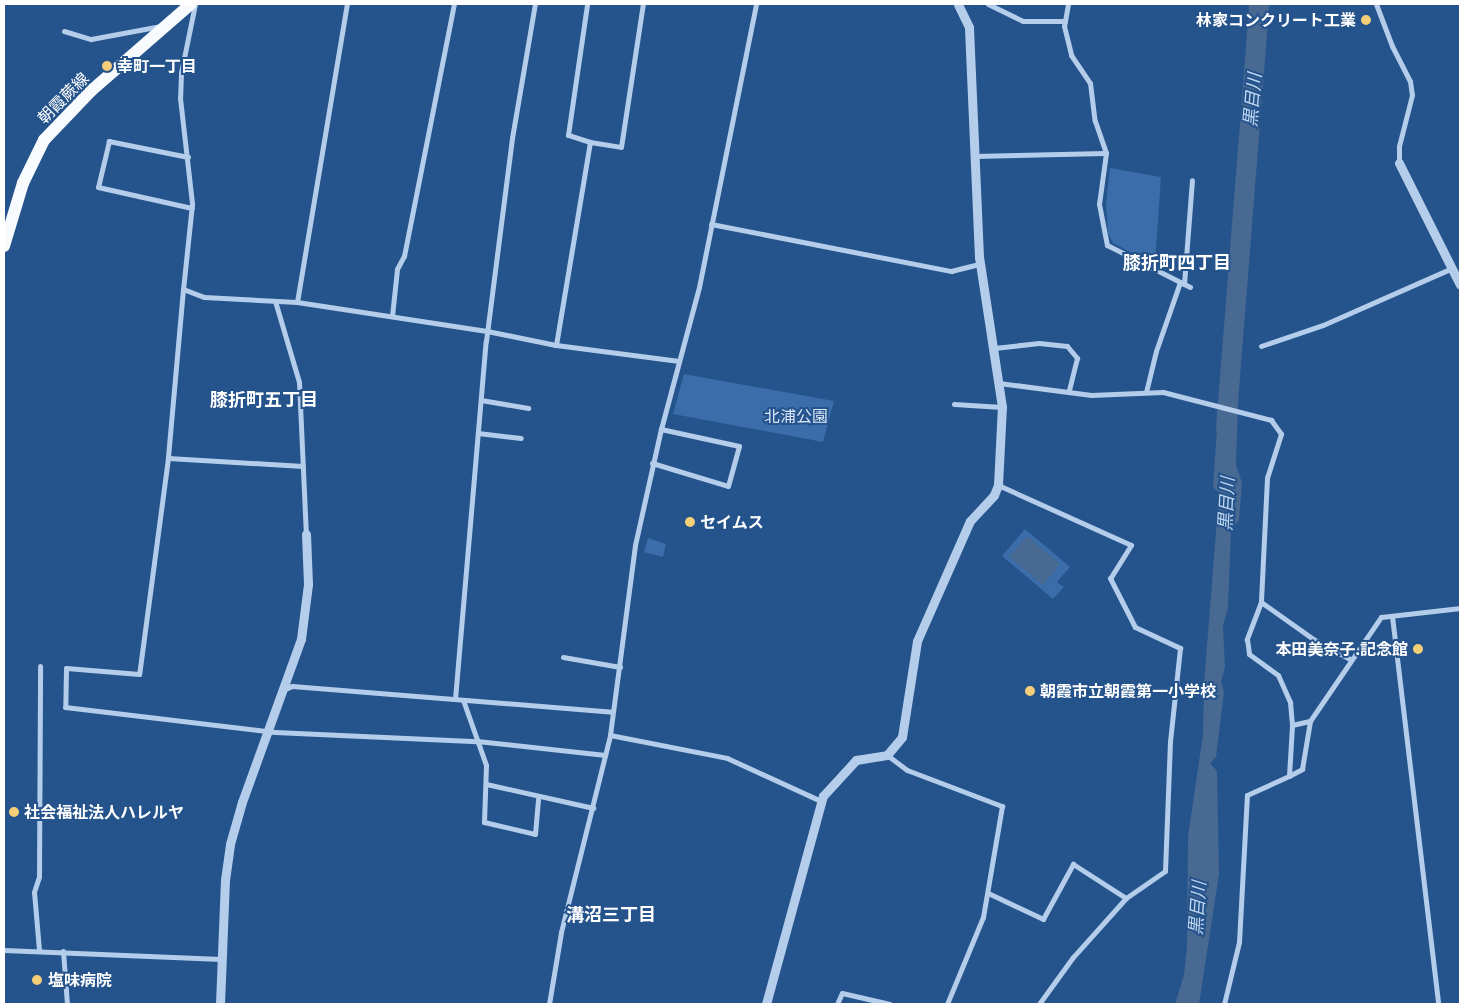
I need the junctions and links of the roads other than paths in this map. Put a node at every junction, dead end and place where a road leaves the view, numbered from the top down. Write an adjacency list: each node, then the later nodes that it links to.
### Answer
1 (191, 4): 14 (main road, 朝霞蕨線)
2 (195, 4): 19 (street)
3 (347, 4): 32 (street)
4 (454, 4): 33 (street)
5 (535, 4): 34 (street)
6 (587, 4): 16 (street)
7 (644, 4): 16 (street)
8 (756, 4): 23 (street)
9 (958, 4): 18 (street)
10 (988, 4): 13 (street)
11 (1068, 4): 13 (street)
12 (1376, 4): 20 (street)
13 (1065, 21): 17 (street)
14 (167, 25): 15 (street); 24 (main road, 朝霞蕨線)
15 (64, 31)
16 (590, 142): 35 (street)
17 (1106, 153): 18 (street); 27 (street)
18 (974, 156): 25 (street)
19 (188, 157): 22 (street); 22 (street)
20 (1399, 163): 26 (street)
21 (1192, 180): 27 (street)
22 (192, 208): 30 (street)
23 (711, 224): 25 (street); 38 (street)
24 (4, 246)
25 (980, 264): 37 (street)
26 (1452, 268): 28 (street); 36 (street)
27 (1182, 283): 29 (street); 41 (street)
28 (1460, 285)
29 (1190, 288)
30 (184, 289): 31 (street); 49 (street)
31 (275, 301): 32 (street); 51 (street)
32 (297, 302): 33 (street)
33 (392, 316): 34 (street)
34 (487, 331): 35 (street); 42 (street)
35 (556, 345): 38 (street)
36 (1261, 346)
37 (994, 348): 39 (street); 40 (street)
38 (679, 361): 46 (street)
39 (999, 383): 40 (street); 44 (street)
40 (1069, 391): 41 (street)
41 (1146, 392): 54 (street)
42 (481, 400): 45 (street); 47 (street)
43 (954, 404): 44 (street)
44 (1002, 407): 52 (street)
45 (528, 408)
46 (661, 429): 50 (street); 50 (street)
47 (478, 433): 48 (street); 62 (street)
48 (521, 438)
49 (168, 458): 51 (street); 67 (street)
50 (652, 463): 60 (street)
51 (302, 466): 53 (street)
52 (998, 484): 71 (street); 78 (street)
53 (306, 534): 61 (street)
54 (1261, 602): 58 (street); 66 (street)
55 (1460, 608): 56 (street)
56 (1392, 616): 58 (street); 92 (street)
57 (563, 657): 60 (street)
58 (1350, 659): 65 (street)
59 (40, 666): 80 (street)
60 (620, 667): 64 (street)
61 (284, 689): 62 (street); 67 (street)
62 (455, 699): 63 (street)
63 (463, 700): 64 (street); 69 (street)
64 (612, 712): 68 (street)
65 (1310, 721): 66 (street); 72 (street)
66 (1292, 725): 72 (street)
67 (269, 731): 69 (street); 82 (street)
68 (610, 735): 70 (street); 75 (street)
69 (477, 741): 70 (street); 73 (street)
70 (605, 755): 76 (street)
71 (887, 755): 75 (street); 77 (street)
72 (1289, 776): 91 (street)
73 (486, 784): 74 (street); 74 (street)
74 (538, 796): 76 (street)
75 (821, 801): 86 (street)
76 (593, 808): 85 (street)
77 (988, 893): 78 (street); 89 (street)
78 (1126, 898): 90 (street)
79 (4, 950): 80 (street)
80 (39, 950): 81 (street)
81 (63, 951): 82 (street); 83 (street)
82 (221, 958): 84 (street)
83 (67, 1004)
84 (220, 1004)
85 (549, 1004)
86 (766, 1004)
87 (837, 1004): 88 (street)
88 (890, 1004)
89 (947, 1004)
90 (1039, 1004)
91 (1224, 1004)
92 (1438, 1004)

